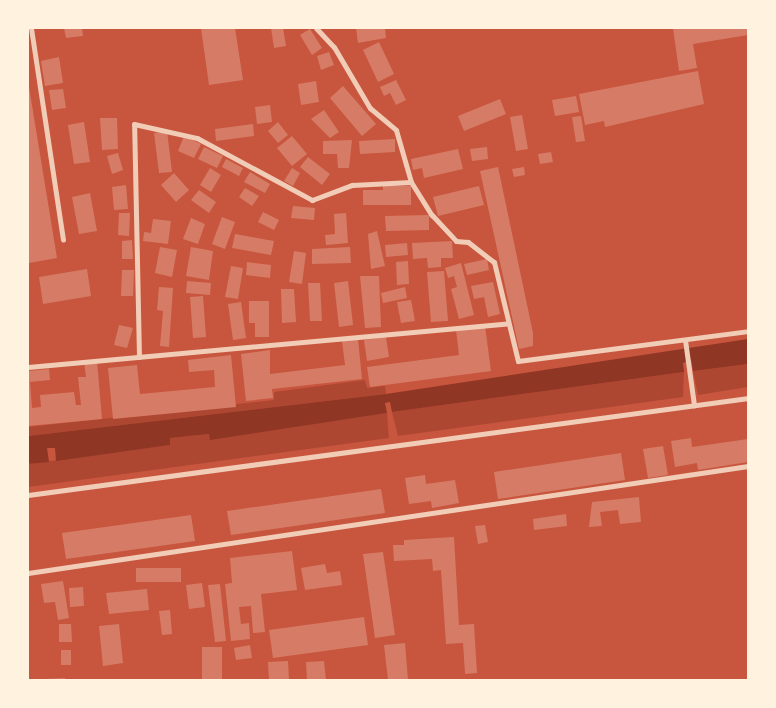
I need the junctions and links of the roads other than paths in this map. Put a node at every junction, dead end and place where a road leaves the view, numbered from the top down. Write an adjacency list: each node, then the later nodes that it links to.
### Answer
1 (31, 28): 4 (street)
2 (316, 28): 3 (street)
3 (411, 182): 5 (street); 8 (street)
4 (63, 240)
5 (508, 323): 7 (street); 8 (street)
6 (748, 331): 7 (street)
7 (685, 340): 11 (street)
8 (139, 357): 9 (street)
9 (28, 367)
10 (748, 398): 11 (street)
11 (694, 405): 13 (street)
12 (748, 466): 14 (street)
13 (28, 496)
14 (28, 573)

